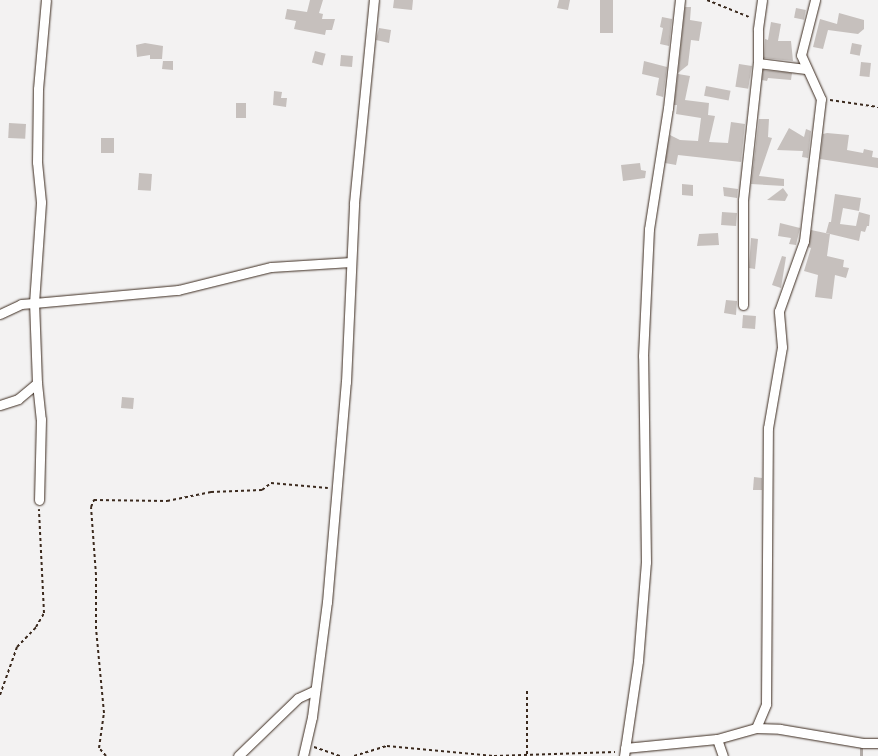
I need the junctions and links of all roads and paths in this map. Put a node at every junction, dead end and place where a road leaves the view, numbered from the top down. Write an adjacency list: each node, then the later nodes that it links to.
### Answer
1 (46, 0): 13 (street)
2 (374, 0): 12 (street)
3 (680, 0): 27 (street)
4 (707, 0): 7 (path)
5 (762, 0): 7 (street)
6 (815, 0): 9 (street)
7 (758, 30): 8 (street)
8 (758, 63): 9 (street); 14 (street)
9 (806, 69): 10 (street)
10 (821, 99): 11 (path); 23 (street)
11 (878, 107)
12 (351, 262): 13 (street); 18 (street)
13 (34, 303): 15 (street); 16 (street)
14 (743, 305)
15 (0, 314)
16 (37, 384): 17 (street); 19 (street)
17 (0, 405)
18 (337, 489): 20 (street); 29 (path)
19 (38, 500): 22 (path)
20 (315, 690): 26 (street); 30 (street)
21 (527, 691): 28 (path)
22 (0, 695)
23 (756, 728): 24 (street); 25 (street)
24 (717, 739): 27 (street); 34 (street)
25 (878, 743)
26 (306, 744): 31 (street); 32 (path)
27 (624, 752): 28 (path)
28 (527, 755): 33 (path)
29 (106, 756)
30 (238, 756)
31 (303, 756)
32 (340, 756)
33 (354, 756)
34 (724, 756)

